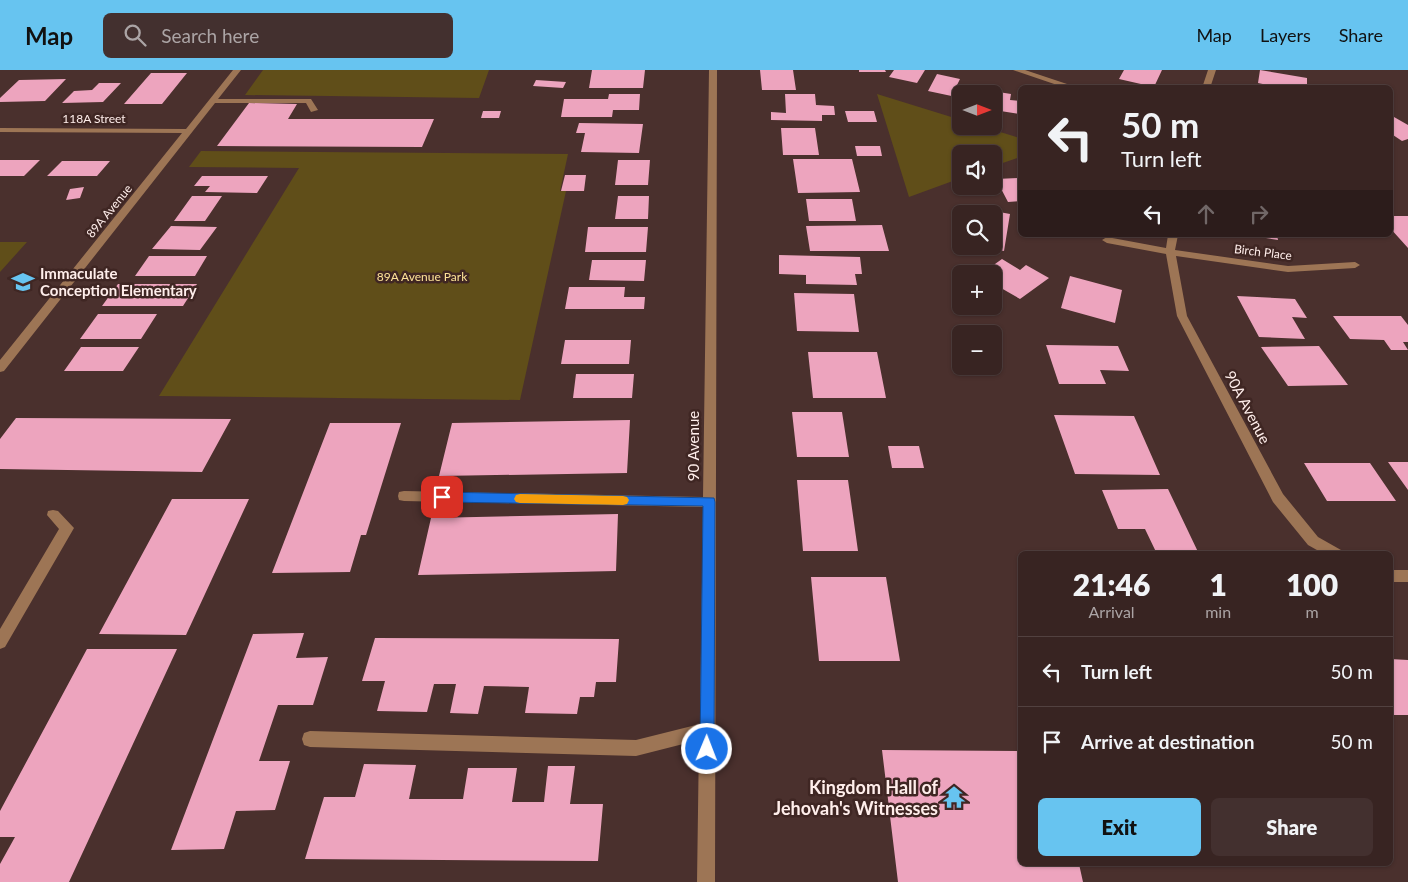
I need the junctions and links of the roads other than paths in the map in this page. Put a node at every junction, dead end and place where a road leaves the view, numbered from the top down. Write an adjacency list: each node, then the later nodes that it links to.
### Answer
1 (237, 70): 7 (street, 89A Avenue)
2 (713, 70): 17 (street, 90 Avenue)
3 (1017, 70): 5 (street)
4 (1212, 70): 6 (street)
5 (1066, 85)
6 (1207, 85)
7 (213, 101): 8 (street); 10 (street, 89A Avenue)
8 (314, 110)
9 (0, 130): 10 (street, 118A Street)
10 (189, 131): 15 (street, 89A Avenue)
11 (1173, 237): 13 (street, 90A Avenue)
12 (1107, 240): 13 (street)
13 (1170, 252): 14 (street, Birch Place); 19 (street, 90A Avenue)
14 (1355, 264)
15 (0, 368)
16 (404, 496): 17 (street)
17 (709, 502): 23 (street, 90 Avenue)
18 (53, 515): 22 (street)
19 (1331, 551)
20 (1393, 576): 21 (street)
21 (1408, 576)
22 (0, 642)
23 (707, 730): 24 (street); 25 (street, 90 Avenue)
24 (310, 739)
25 (706, 882)

